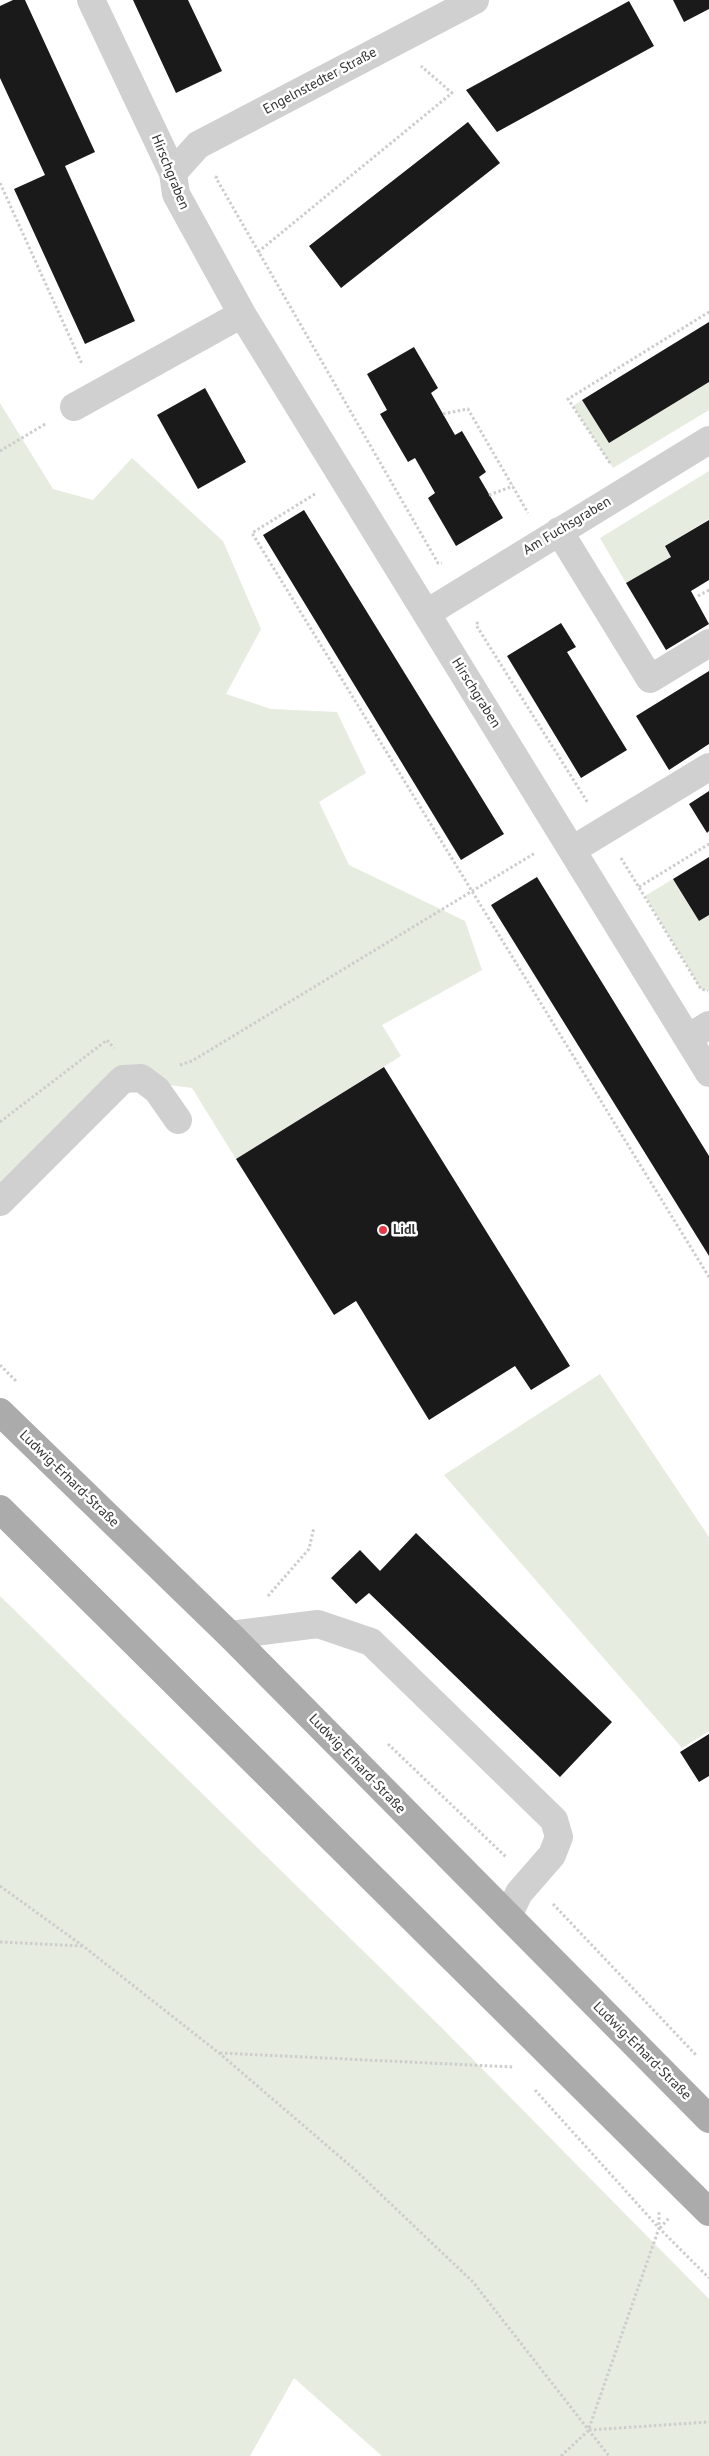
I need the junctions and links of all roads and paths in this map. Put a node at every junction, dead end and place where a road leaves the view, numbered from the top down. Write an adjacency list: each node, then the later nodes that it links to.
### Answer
1 (91, 0): 5 (street, Hirschgraben)
2 (475, 0): 5 (street, Engelnstedter Straße)
3 (419, 64): 7 (path)
4 (219, 171): 7 (path)
5 (173, 173): 9 (street, Hirschgraben)
6 (0, 183): 10 (path)
7 (258, 252): 20 (path)
8 (709, 312): 14 (path)
9 (242, 314): 10 (street); 23 (street, Hirschgraben)
10 (85, 401): 13 (path)
11 (443, 414): 15 (path)
12 (709, 440): 19 (street, Am Fuchsgraben)
13 (0, 451)
14 (613, 468)
15 (513, 486): 17 (path); 18 (path)
16 (320, 491): 30 (path)
17 (490, 495)
18 (531, 518)
19 (559, 531): 23 (street, Am Fuchsgraben); 24 (street)
20 (447, 564)
21 (709, 590): 22 (path)
22 (698, 596)
23 (427, 613): 28 (street, Hirschgraben)
24 (709, 643)
25 (709, 766): 28 (street)
26 (709, 844): 29 (path)
27 (541, 848): 30 (path)
28 (572, 850): 31 (street, Hirschgraben)
29 (639, 887)
30 (472, 892): 32 (path); 36 (path)
31 (698, 1032): 33 (street, Hirschgraben)
32 (192, 1061)
33 (709, 1073)
34 (178, 1120): 35 (street)
35 (0, 1202)
36 (709, 1276)
37 (0, 1412): 41 (main road, Ludwig-Erhard-Straße)
38 (0, 1509): 49 (main road)
39 (314, 1527): 40 (path)
40 (262, 1604)
41 (230, 1635): 43 (main road, Ludwig-Erhard-Straße); 43 (street)
42 (0, 1886): 45 (path)
43 (508, 1916): 48 (main road, Ludwig-Erhard-Straße)
44 (0, 1942): 45 (path)
45 (83, 1946): 46 (path)
46 (219, 2053): 47 (path); 52 (path)
47 (514, 2067)
48 (709, 2119)
49 (709, 2212)
50 (659, 2228): 52 (path)
51 (709, 2422): 52 (path)
52 (588, 2430): 53 (path); 54 (path)
53 (561, 2456)
54 (609, 2456)

